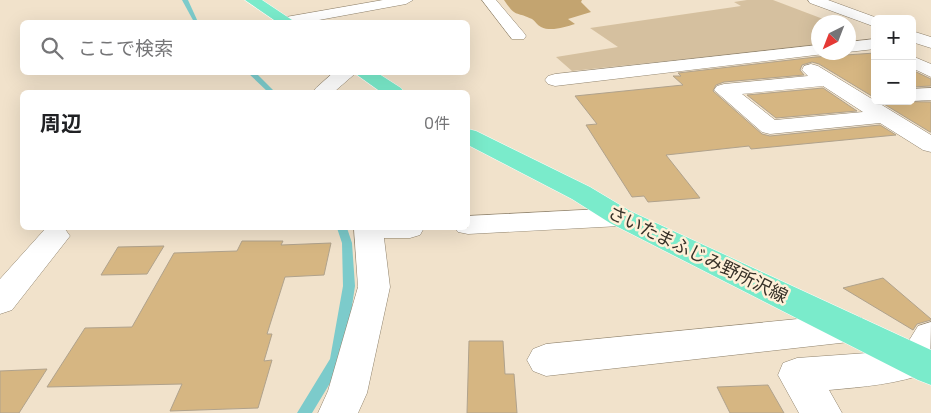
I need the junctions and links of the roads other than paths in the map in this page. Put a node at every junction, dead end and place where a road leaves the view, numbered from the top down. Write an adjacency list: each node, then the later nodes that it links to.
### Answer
1 (252, 0): 5 (main road)
2 (406, 0): 6 (street)
3 (489, 0): 8 (street)
4 (815, 0): 7 (street)
5 (283, 20)
6 (297, 20)
7 (871, 21)
8 (518, 36)
9 (871, 44): 10 (street)
10 (856, 46)
11 (811, 51): 12 (street)
12 (786, 54): 17 (street); 18 (street)
13 (916, 63): 14 (street)
14 (931, 71)
15 (343, 75): 19 (street)
16 (367, 75): 20 (main road)
17 (555, 80)
18 (826, 80): 23 (street); 24 (street)
19 (325, 90)
20 (391, 90)
21 (931, 94): 22 (street)
22 (916, 96)
23 (871, 104)
24 (873, 105): 26 (street)
25 (470, 137): 27 (main road, さいたまふじみ野所沢線)
26 (931, 145)
27 (620, 218): 28 (street); 32 (main road, さいたまふじみ野所沢線)
28 (470, 225)
29 (368, 230): 35 (street)
30 (55, 236): 31 (street)
31 (0, 302)
32 (849, 328): 33 (main road, さいたまふじみ野所沢線); 34 (street)
33 (926, 355): 36 (street)
34 (546, 360)
35 (338, 413)
36 (822, 413)

